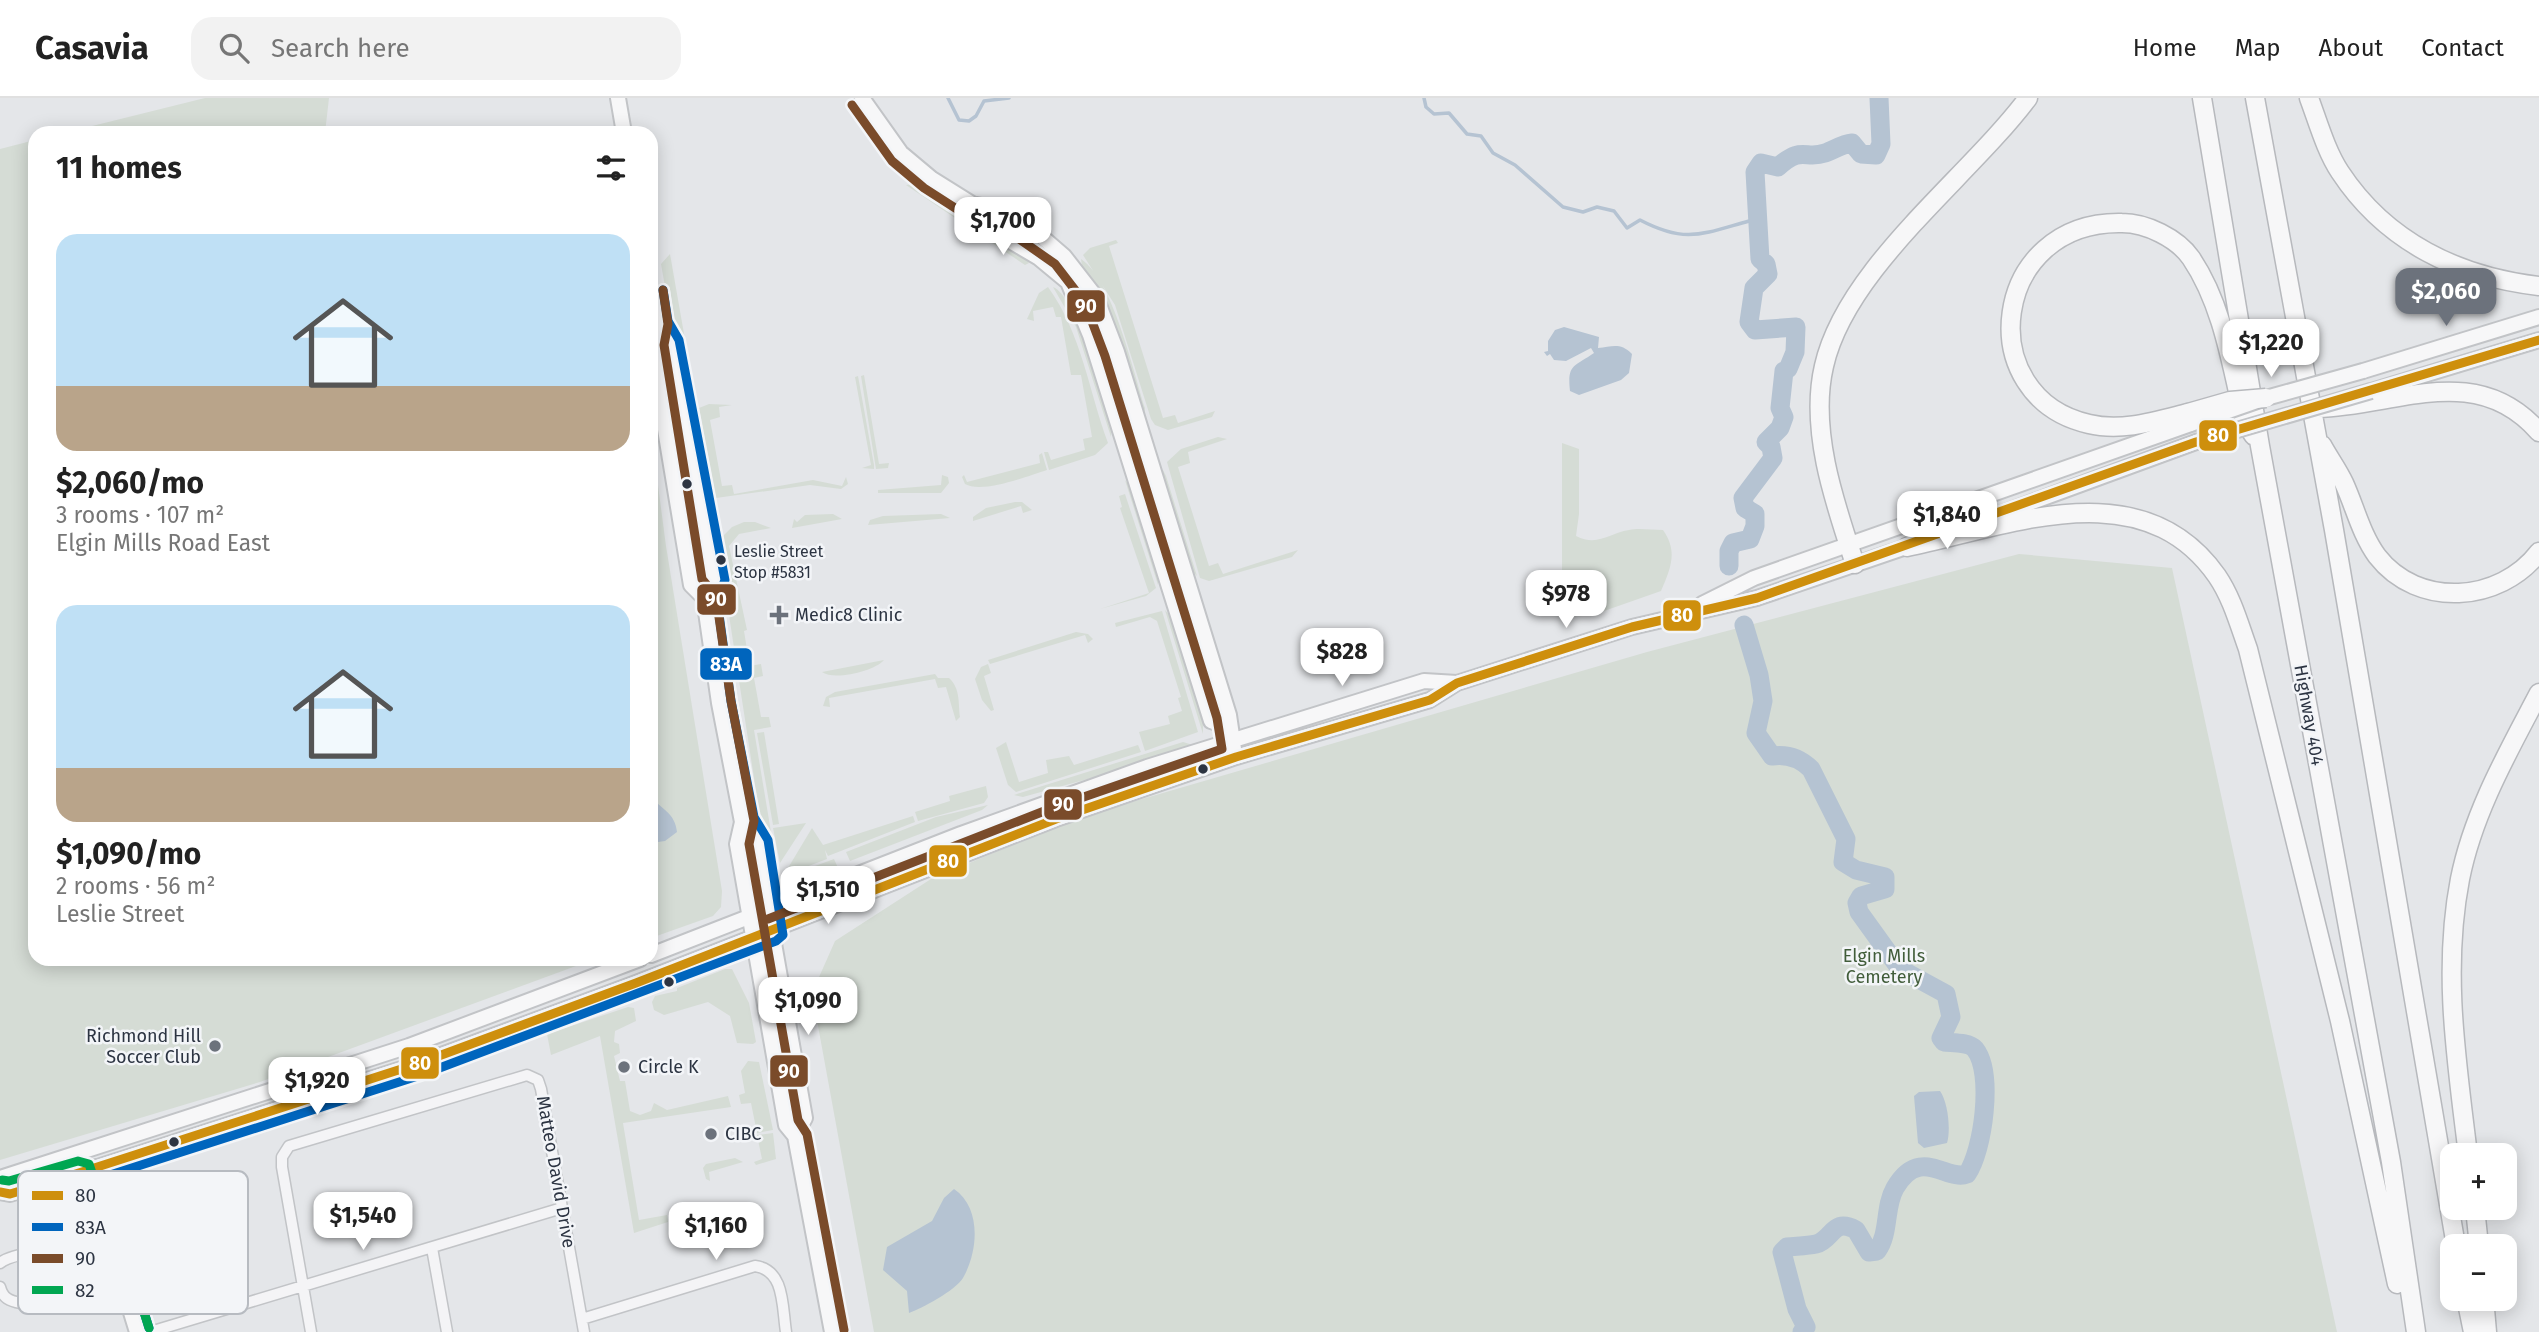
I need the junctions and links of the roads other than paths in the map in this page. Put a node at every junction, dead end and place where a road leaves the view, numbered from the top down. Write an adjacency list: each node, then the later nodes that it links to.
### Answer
1 (862, 98): 8 (main road)
2 (2028, 98): 21 (highway)
3 (2202, 98): 20 (highway, Highway 404)
4 (2255, 98): 19 (highway)
5 (2309, 98): 9 (highway)
6 (617, 99): 7 (main road)
7 (623, 126)
8 (972, 204): 29 (main road); 29 (main road)
9 (2539, 286)
10 (2539, 317): 15 (main road, bridge)
11 (658, 328): 25 (main road)
12 (2539, 340): 14 (main road)
13 (658, 382): 25 (main road)
14 (2370, 396): 16 (highway, bridge); 18 (highway)
15 (2266, 398): 17 (highway, bridge)
16 (2311, 408): 22 (main road, bridge)
17 (2190, 419): 20 (highway); 21 (main road)
18 (2539, 432)
19 (2315, 433): 23 (highway); 51 (highway)
20 (2260, 446): 72 (highway, Highway 404)
21 (1849, 544): 24 (highway); 26 (main road)
22 (1907, 547): 24 (main road); 71 (highway)
23 (2539, 552)
24 (1855, 564): 26 (main road)
25 (704, 598): 31 (main road)
26 (1685, 612): 27 (main road)
27 (1457, 683): 29 (main road); 30 (main road)
28 (2539, 693): 39 (highway)
29 (1231, 734): 30 (main road); 32 (main road)
30 (1236, 757): 34 (main road)
31 (743, 822): 32 (main road); 33 (main road)
32 (769, 908): 33 (main road); 34 (main road)
33 (750, 915): 35 (main road); 36 (main road)
34 (772, 930): 35 (main road); 38 (main road)
35 (752, 937): 38 (main road); 41 (main road)
36 (658, 952)
37 (621, 966): 40 (main road)
38 (795, 1136): 70 (main road)
39 (2467, 1143)
40 (73, 1154): 42 (main road); 43 (main road)
41 (96, 1167): 44 (main road); 45 (main road)
42 (21, 1171)
43 (79, 1171)
44 (85, 1171)
45 (97, 1171)
46 (18, 1172): 47 (main road)
47 (0, 1178)
48 (0, 1192): 49 (main road)
49 (18, 1192)
50 (562, 1208): 52 (street); 55 (street, Matteo David Drive); 63 (street, Matteo David Drive)
51 (2454, 1234)
52 (432, 1248): 55 (street); 67 (street)
53 (18, 1255): 54 (street)
54 (0, 1264)
55 (303, 1285): 58 (street); 66 (street)
56 (0, 1287): 57 (street)
57 (18, 1302)
58 (248, 1302)
59 (2469, 1311): 73 (highway)
60 (2485, 1311): 74 (highway)
61 (131, 1314): 64 (main road)
62 (209, 1314): 65 (street)
63 (582, 1319): 68 (street, Matteo David Drive); 69 (street)
64 (137, 1332)
65 (150, 1332)
66 (311, 1332)
67 (447, 1332)
68 (584, 1332)
69 (786, 1332)
70 (832, 1332)
71 (2407, 1332)
72 (2416, 1332)
73 (2473, 1332)
74 (2487, 1332)

